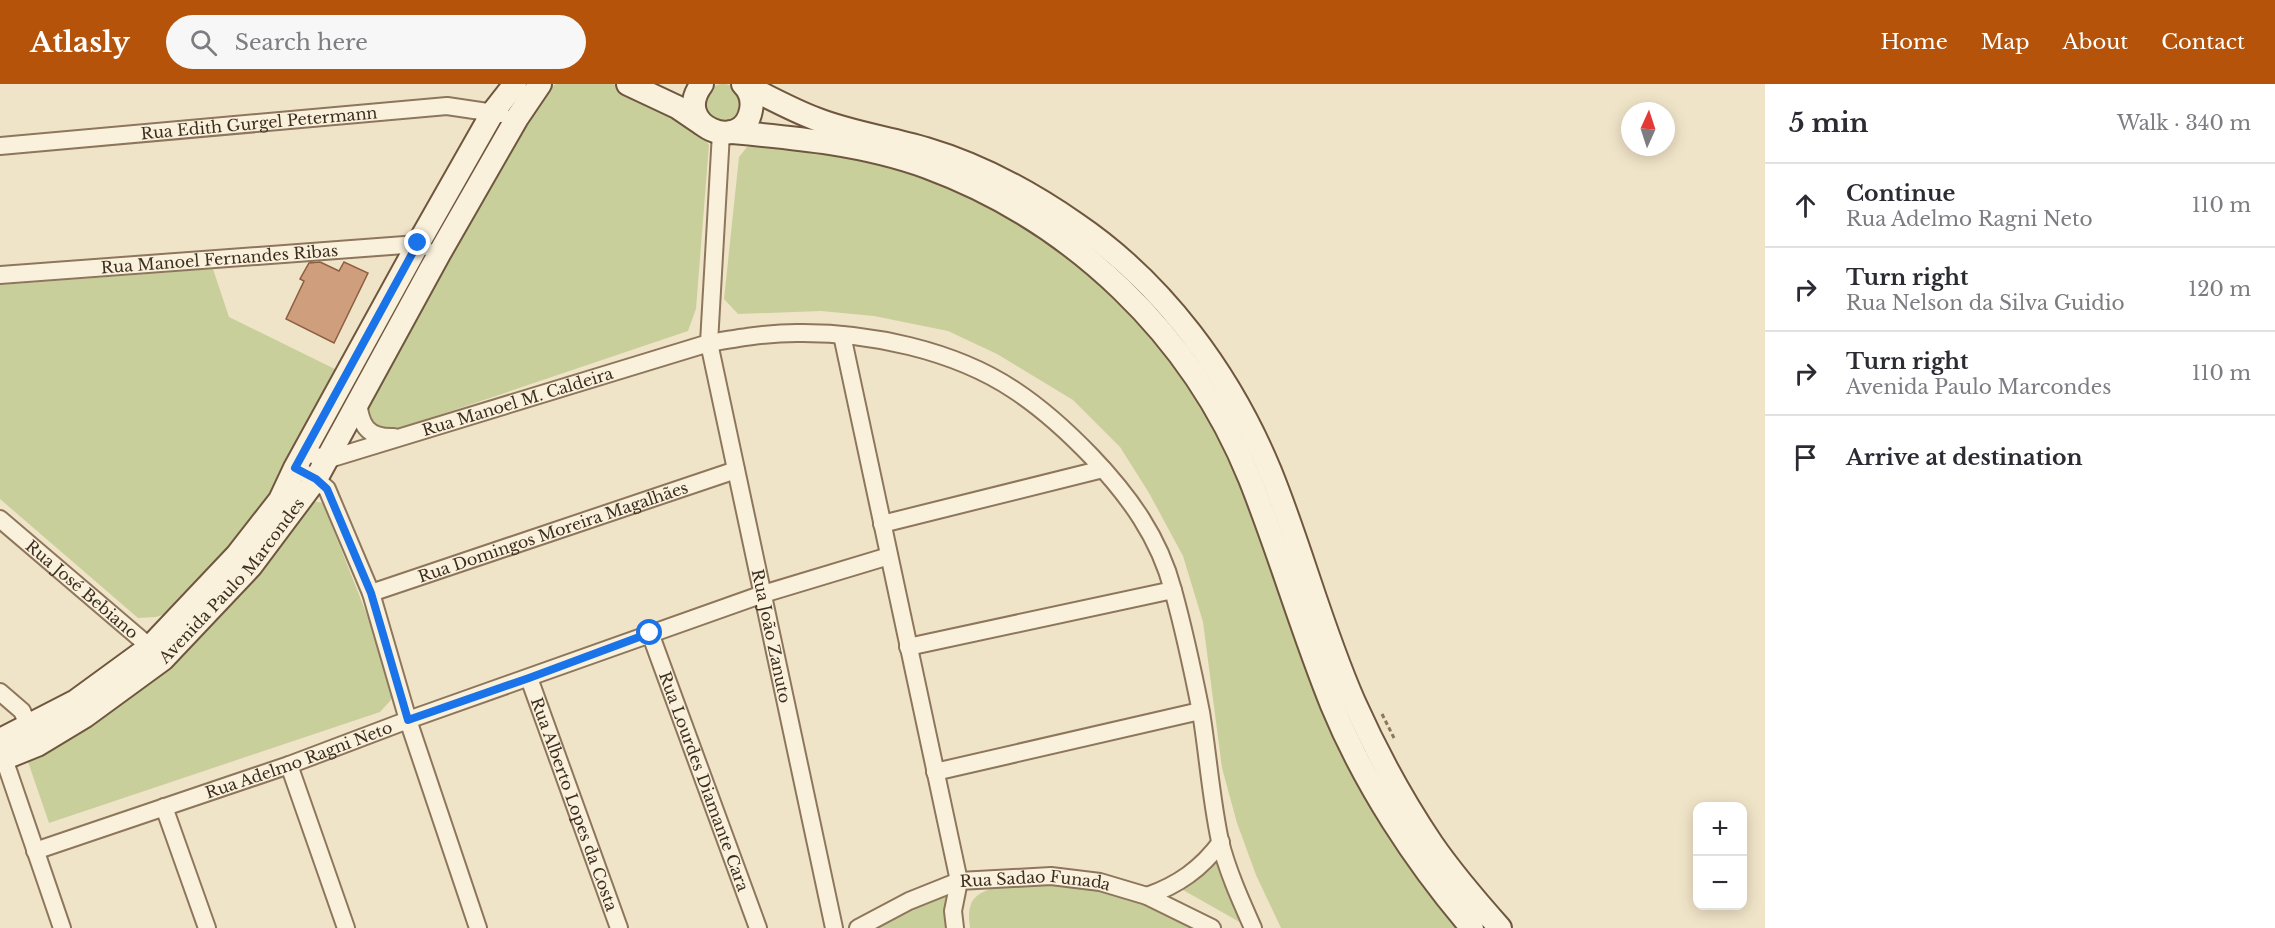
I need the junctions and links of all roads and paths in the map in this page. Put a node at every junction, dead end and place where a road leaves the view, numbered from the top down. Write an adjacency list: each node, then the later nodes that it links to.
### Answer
1 (515, 84): 6 (main road, Avenida Paulo Marcondes)
2 (540, 84): 7 (main road, Avenida Paulo Marcondes)
3 (628, 84): 8 (main road)
4 (702, 84): 8 (main road)
5 (744, 85): 8 (main road); 57 (main road)
6 (493, 112): 7 (street, Rua Edith Gurgel Petermann); 9 (street, Rua Edith Gurgel Petermann); 10 (main road, Avenida Paulo Marcondes)
7 (517, 118): 11 (main road, Avenida Paulo Marcondes)
8 (718, 130): 14 (street, Rua João Zanuto); 56 (main road)
9 (0, 146)
10 (418, 243): 11 (street); 12 (street, Rua Manoel Fernandes Ribas); 17 (main road, Avenida Paulo Marcondes)
11 (439, 254): 15 (main road, Avenida Paulo Marcondes)
12 (0, 275)
13 (842, 335): 14 (street, Rua Manoel M. Caldeira); 19 (street, Rua Manoel M. Caldeira); 22 (street)
14 (709, 343): 16 (street, Rua Manoel M. Caldeira); 20 (street, Rua João Zanuto)
15 (358, 400): 16 (street); 18 (main road, Avenida Paulo Marcondes)
16 (401, 437): 18 (street, Rua Manoel M. Caldeira)
17 (300, 459): 18 (street); 29 (main road, Avenida Paulo Marcondes)
18 (321, 469): 25 (street); 29 (main road, Avenida Paulo Marcondes)
19 (1103, 469): 22 (street); 24 (street, Rua Manoel M. Caldeira)
20 (736, 470): 25 (street, Rua Domingos Moreira Magalhães); 26 (street, Rua João Zanuto)
21 (0, 519): 29 (street, Rua José Bebiano)
22 (882, 524): 23 (street)
23 (889, 556): 26 (street, Rua Adelmo Ragni Neto); 28 (street)
24 (1173, 590): 28 (street); 33 (street, Rua Manoel M. Caldeira)
25 (371, 593): 34 (street)
26 (763, 594): 27 (street, Rua Adelmo Ragni Neto); 51 (street, Rua João Zanuto)
27 (650, 633): 30 (street, Rua Adelmo Ragni Neto); 50 (street, Rua Lourdes Diamante Cara)
28 (908, 647): 39 (street)
29 (157, 653): 35 (main road, Avenida Paulo Marcondes)
30 (529, 678): 34 (street, Rua Adelmo Ragni Neto); 49 (street, Rua Alberto Lopes da Costa)
31 (0, 692): 35 (street)
32 (1380, 710): 36 (path)
33 (1200, 711): 39 (street); 41 (street, Rua Manoel M. Caldeira)
34 (408, 720): 38 (street, Rua Adelmo Ragni Neto); 48 (street)
35 (33, 736): 37 (main road, Avenida Paulo Marcondes)
36 (1396, 742)
37 (1, 751): 42 (street)
38 (289, 765): 40 (street, Rua Adelmo Ragni Neto); 47 (street)
39 (935, 772): 43 (street)
40 (164, 807): 42 (street, Rua Adelmo Ragni Neto); 46 (street)
41 (1221, 842): 44 (street); 55 (street, Rua Manoel M. Caldeira)
42 (35, 851): 45 (street)
43 (958, 881): 44 (street, Rua Sadao Funada); 52 (street, Rua Sadao Funada); 53 (street)
44 (1147, 896): 54 (street, Rua Sadao Funada)
45 (62, 928)
46 (207, 928)
47 (346, 928)
48 (478, 928)
49 (619, 928)
50 (758, 928)
51 (834, 928)
52 (858, 928)
53 (954, 928)
54 (1212, 928)
55 (1253, 928)
56 (1472, 928)
57 (1500, 928)

